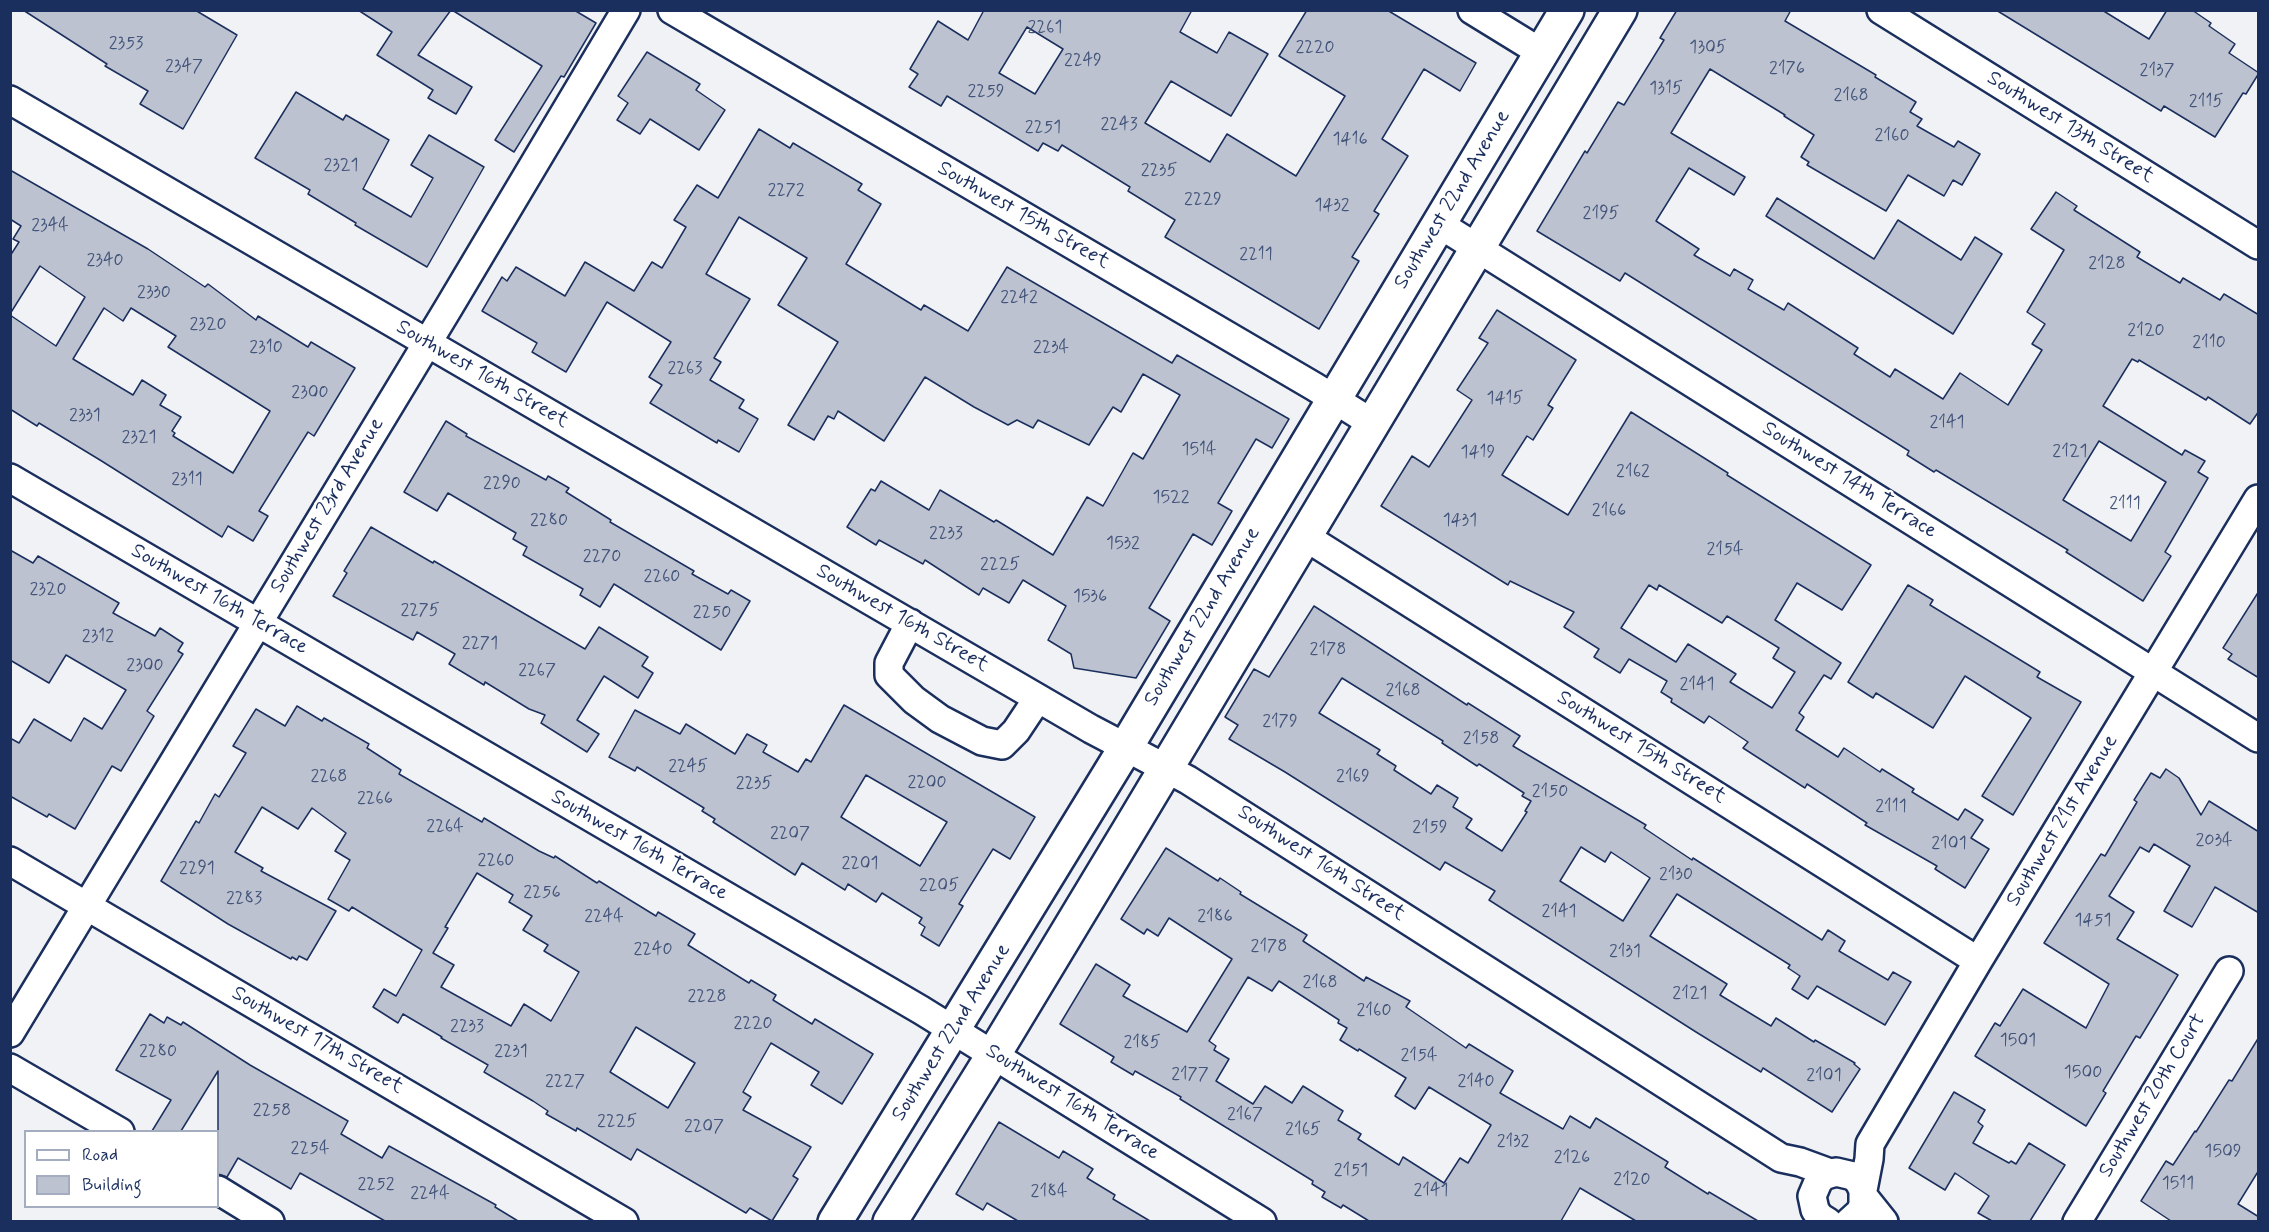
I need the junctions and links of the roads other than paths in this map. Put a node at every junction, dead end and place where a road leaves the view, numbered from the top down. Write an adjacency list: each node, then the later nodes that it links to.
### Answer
1 (626, 10): 12 (street, Southwest 23rd Avenue)
2 (672, 10): 13 (street, Southwest 15th Street)
3 (1472, 10): 7 (street)
4 (1567, 10): 7 (main road, Southwest 22nd Avenue)
5 (1620, 10): 11 (main road)
6 (1881, 10): 10 (street, Southwest 13th Street)
7 (1542, 52): 9 (main road, Southwest 22nd Avenue)
8 (10, 100): 12 (street, Southwest 16th Street)
9 (1439, 224): 11 (street, Southwest 14th Terrace); 13 (main road, Southwest 22nd Avenue)
10 (2259, 245)
11 (1477, 248): 14 (main road); 20 (street, Southwest 14th Terrace)
12 (426, 343): 18 (street, Southwest 23rd Avenue); 19 (street, Southwest 16th Street)
13 (1334, 399): 14 (street, Southwest 15th Street); 23 (main road, Southwest 22nd Avenue)
14 (1372, 423): 17 (main road)
15 (10, 478): 18 (street, Southwest 16th Terrace)
16 (2259, 499): 20 (street, Southwest 21st Avenue)
17 (1304, 536): 24 (main road); 27 (street, Southwest 15th Street)
18 (257, 623): 26 (street, Southwest 23rd Avenue); 29 (street, Southwest 16th Terrace)
19 (910, 623): 21 (street, Southwest 16th Street); 21 (street)
20 (2154, 672): 22 (street, Southwest 14th Terrace); 27 (street, Southwest 21st Avenue)
21 (1038, 698): 23 (street, Southwest 16th Street)
22 (2259, 738)
23 (1126, 747): 24 (street, Southwest 16th Street); 29 (main road, Southwest 22nd Avenue)
24 (1167, 768): 31 (main road); 35 (street, Southwest 16th Street)
25 (10, 861): 26 (street, Southwest 17th Street)
26 (87, 906): 30 (street, Southwest 23rd Avenue); 41 (street, Southwest 17th Street)
27 (1978, 961): 34 (street, Southwest 21st Avenue)
28 (2229, 971): 47 (street, Southwest 20th Court)
29 (954, 1030): 31 (street, Southwest 16th Terrace); 42 (main road, Southwest 22nd Avenue)
30 (10, 1033)
31 (994, 1054): 43 (main road); 44 (street, Southwest 16th Terrace)
32 (10, 1068): 33 (street)
33 (118, 1130)
34 (1870, 1144): 36 (street, Southwest 21st Avenue); 38 (street, Southwest 21st Avenue)
35 (1781, 1158): 36 (street, Southwest 16th Street); 39 (street, Southwest 16th Street)
36 (1833, 1172): 38 (street, Southwest 16th Street); 39 (street, Southwest 21st Avenue)
37 (219, 1191): 40 (street)
38 (1863, 1193): 45 (street); 46 (street)
39 (1815, 1210)
40 (270, 1221)
41 (624, 1221)
42 (835, 1221)
43 (890, 1221)
44 (1262, 1221)
45 (1849, 1221)
46 (1884, 1221)
47 (2077, 1221)

